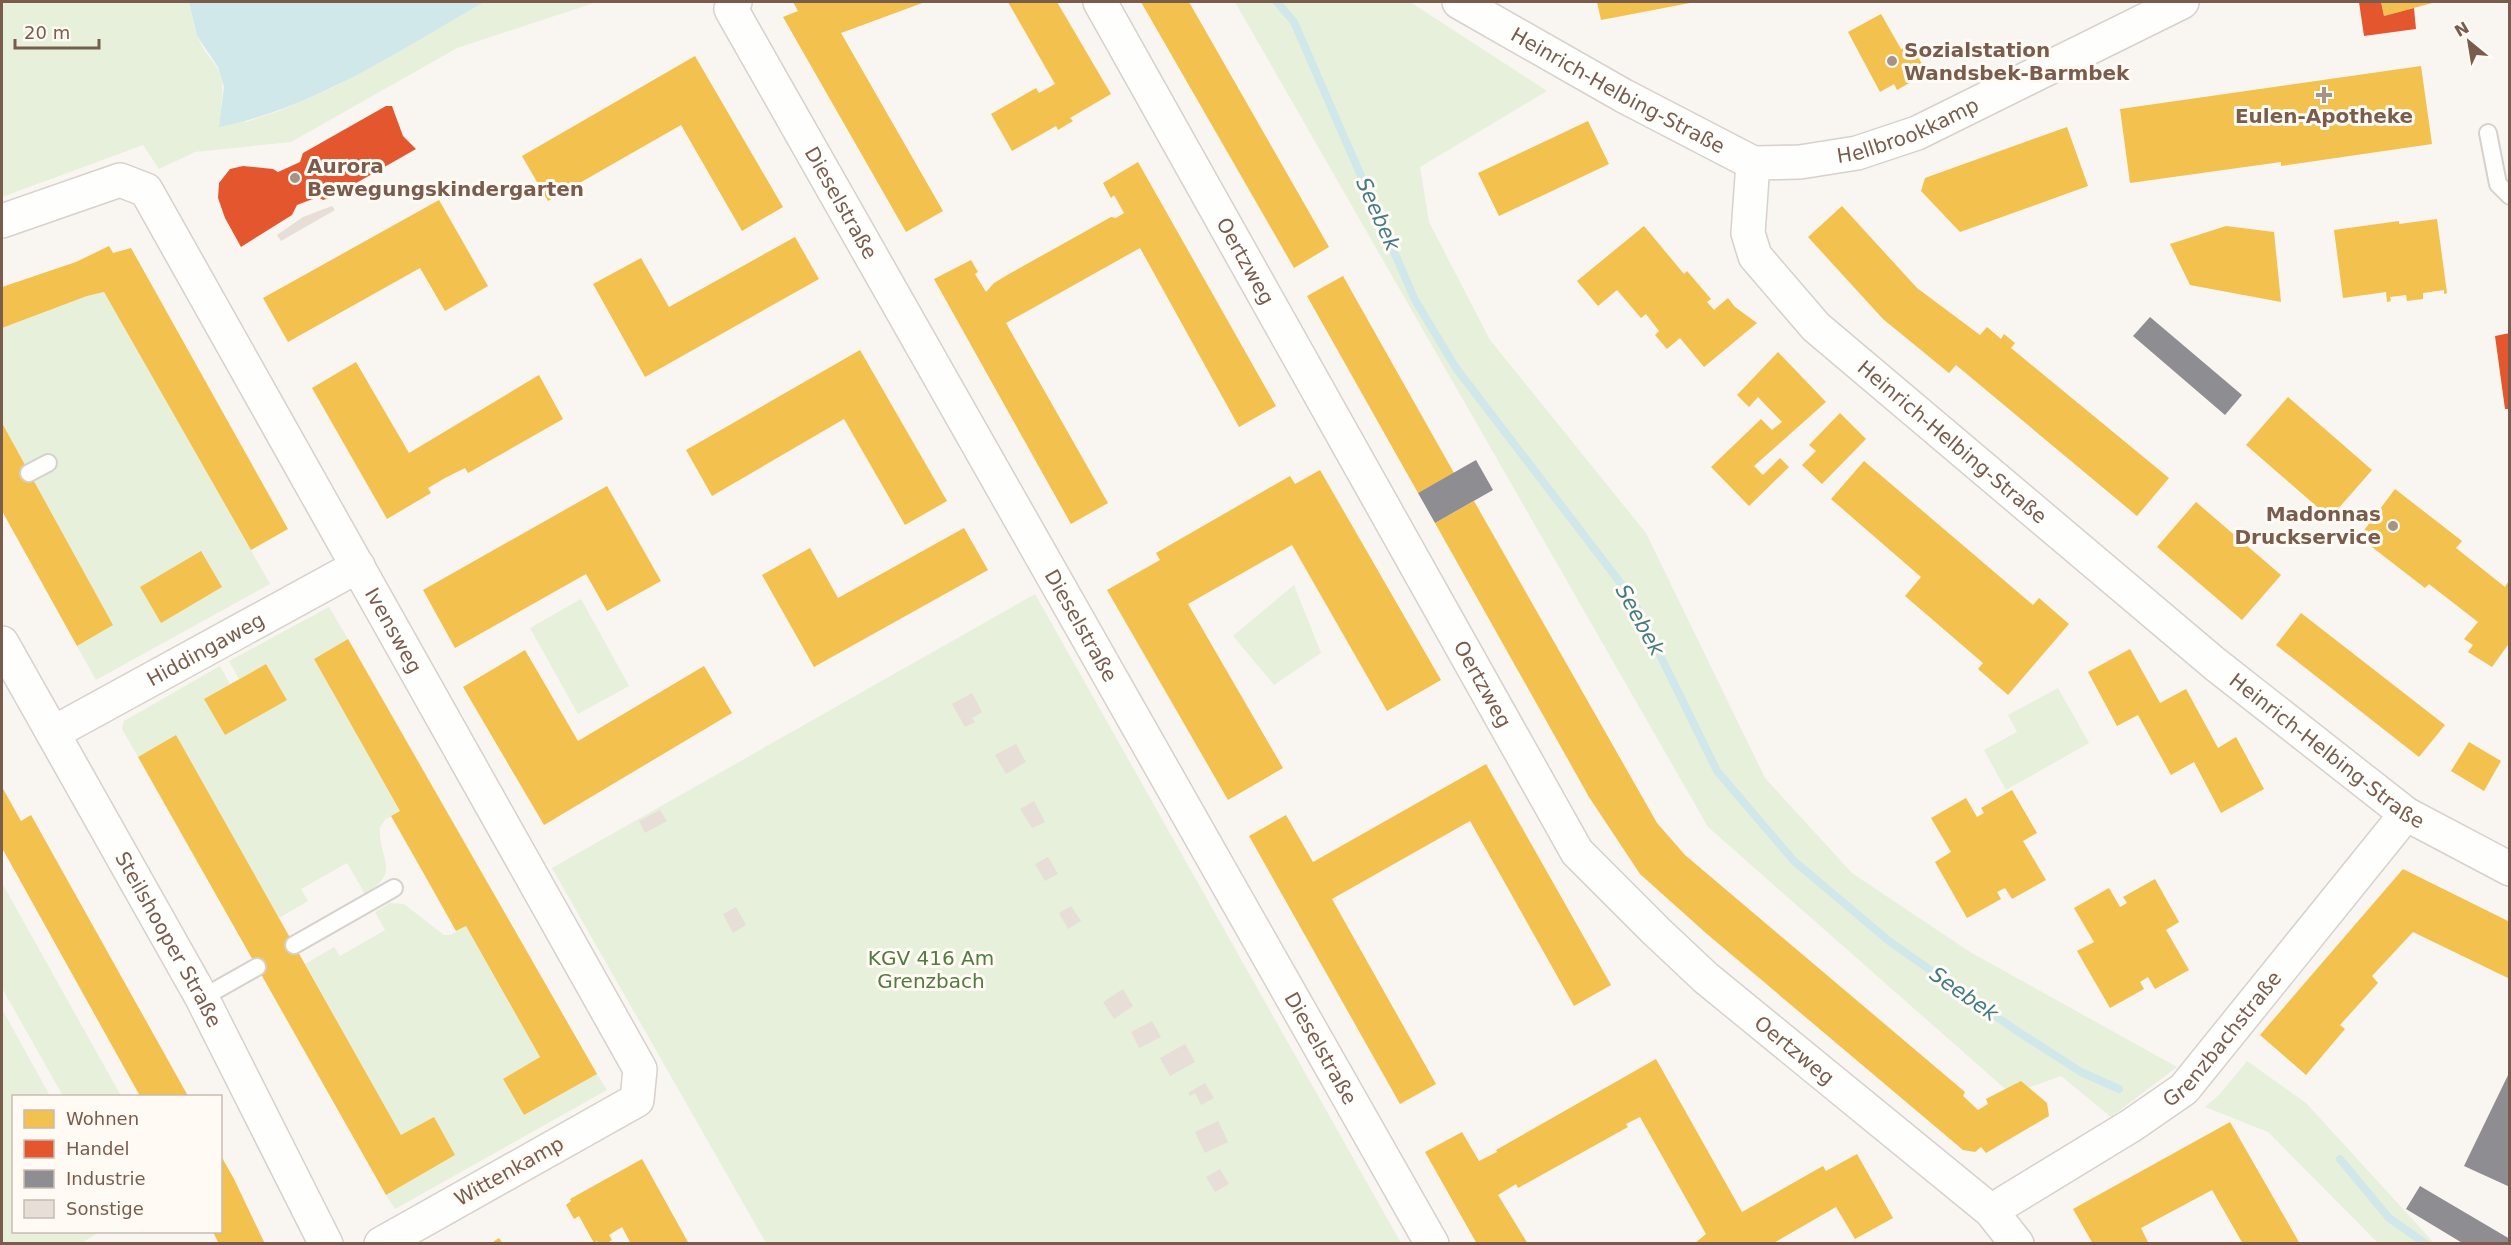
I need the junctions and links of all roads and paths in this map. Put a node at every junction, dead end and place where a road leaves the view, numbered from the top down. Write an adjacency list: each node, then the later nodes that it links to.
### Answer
1 (1100, 2): 22 (street, Oertzweg)
2 (1458, 2): 7 (street, Heinrich-Helbing-Straße)
3 (2182, 2): 5 (street, Hellbrookkamp)
4 (733, 5): 25 (street, Dieselstraße)
5 (2146, 10): 7 (street, Hellbrookkamp)
6 (2488, 133): 8 (lane)
7 (1754, 163): 15 (street, Heinrich-Helbing-Straße)
8 (2510, 196)
9 (2, 221): 12 (street, Ivensweg)
10 (48, 463): 11 (lane)
11 (29, 473)
12 (358, 566): 14 (street, Hiddingaweg); 21 (street, Ivensweg)
13 (2, 643): 14 (street, Steilshooper Straße)
14 (53, 734): 20 (street, Steilshooper Straße)
15 (2406, 814): 16 (street, Heinrich-Helbing-Straße); 22 (street, Grenzbachstraße)
16 (2510, 869)
17 (394, 888): 18 (lane)
18 (294, 945)
19 (257, 967): 20 (lane)
20 (202, 998): 23 (street, Steilshooper Straße)
21 (637, 1100): 24 (street, Wittenkamp)
22 (1991, 1211): 26 (street, Oertzweg)
23 (326, 1244)
24 (381, 1244)
25 (1432, 1244)
26 (2017, 1244)

